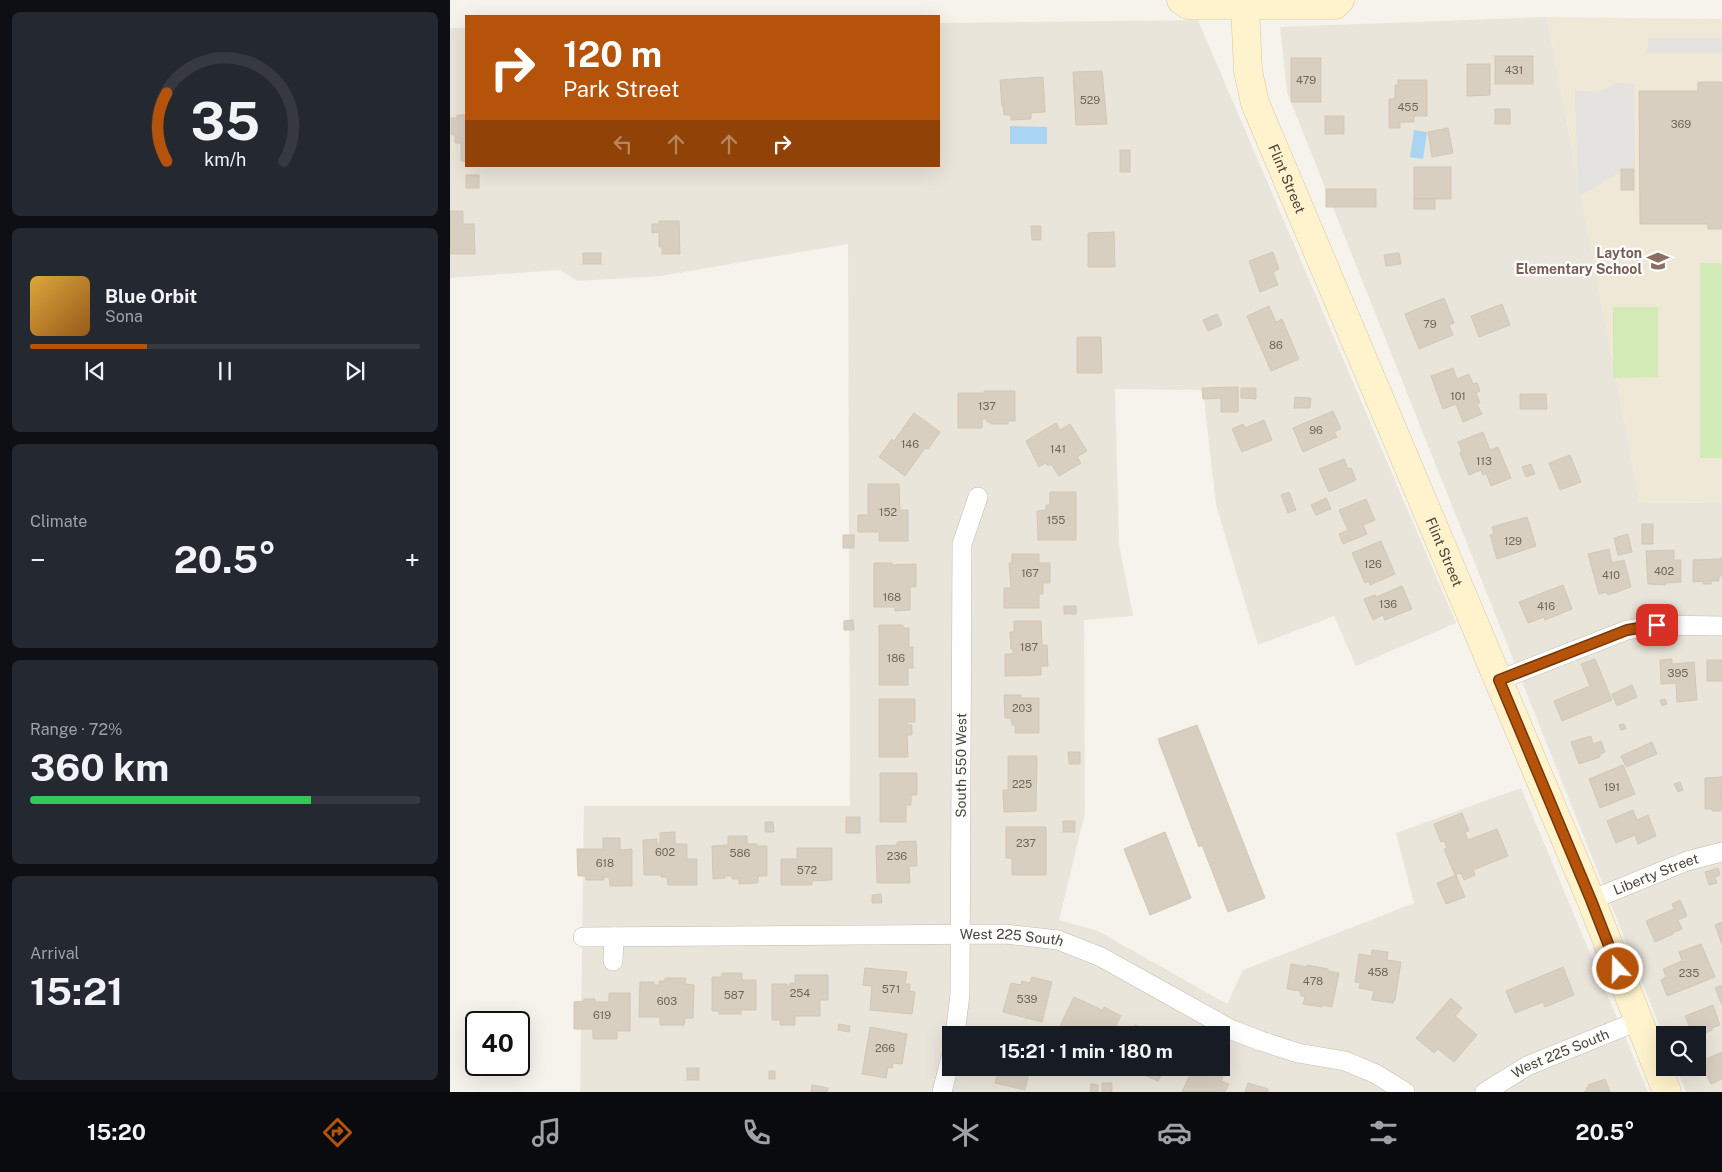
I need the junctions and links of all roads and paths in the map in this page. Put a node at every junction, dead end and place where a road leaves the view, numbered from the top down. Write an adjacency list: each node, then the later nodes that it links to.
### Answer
1 (1181, 0): 3 (street)
2 (1340, 0): 3 (street)
3 (1245, 2): 6 (street, Flint Street)
4 (978, 497): 9 (street, South 550 West)
5 (1722, 626): 6 (street)
6 (1499, 680): 8 (street, Flint Street)
7 (1722, 852): 8 (street, Liberty Street)
8 (1591, 900): 13 (street, Flint Street)
9 (960, 935): 11 (street, West 225 South); 14 (street, South 550 West); 17 (street, West 225 South)
10 (583, 937): 11 (street, West 225 South)
11 (614, 937): 12 (street)
12 (613, 961)
13 (1638, 1021): 18 (street, West 225 South); 19 (street, Flint Street)
14 (956, 1026)
15 (946, 1076): 16 (street)
16 (942, 1092)
17 (1405, 1092)
18 (1485, 1092)
19 (1667, 1092)

